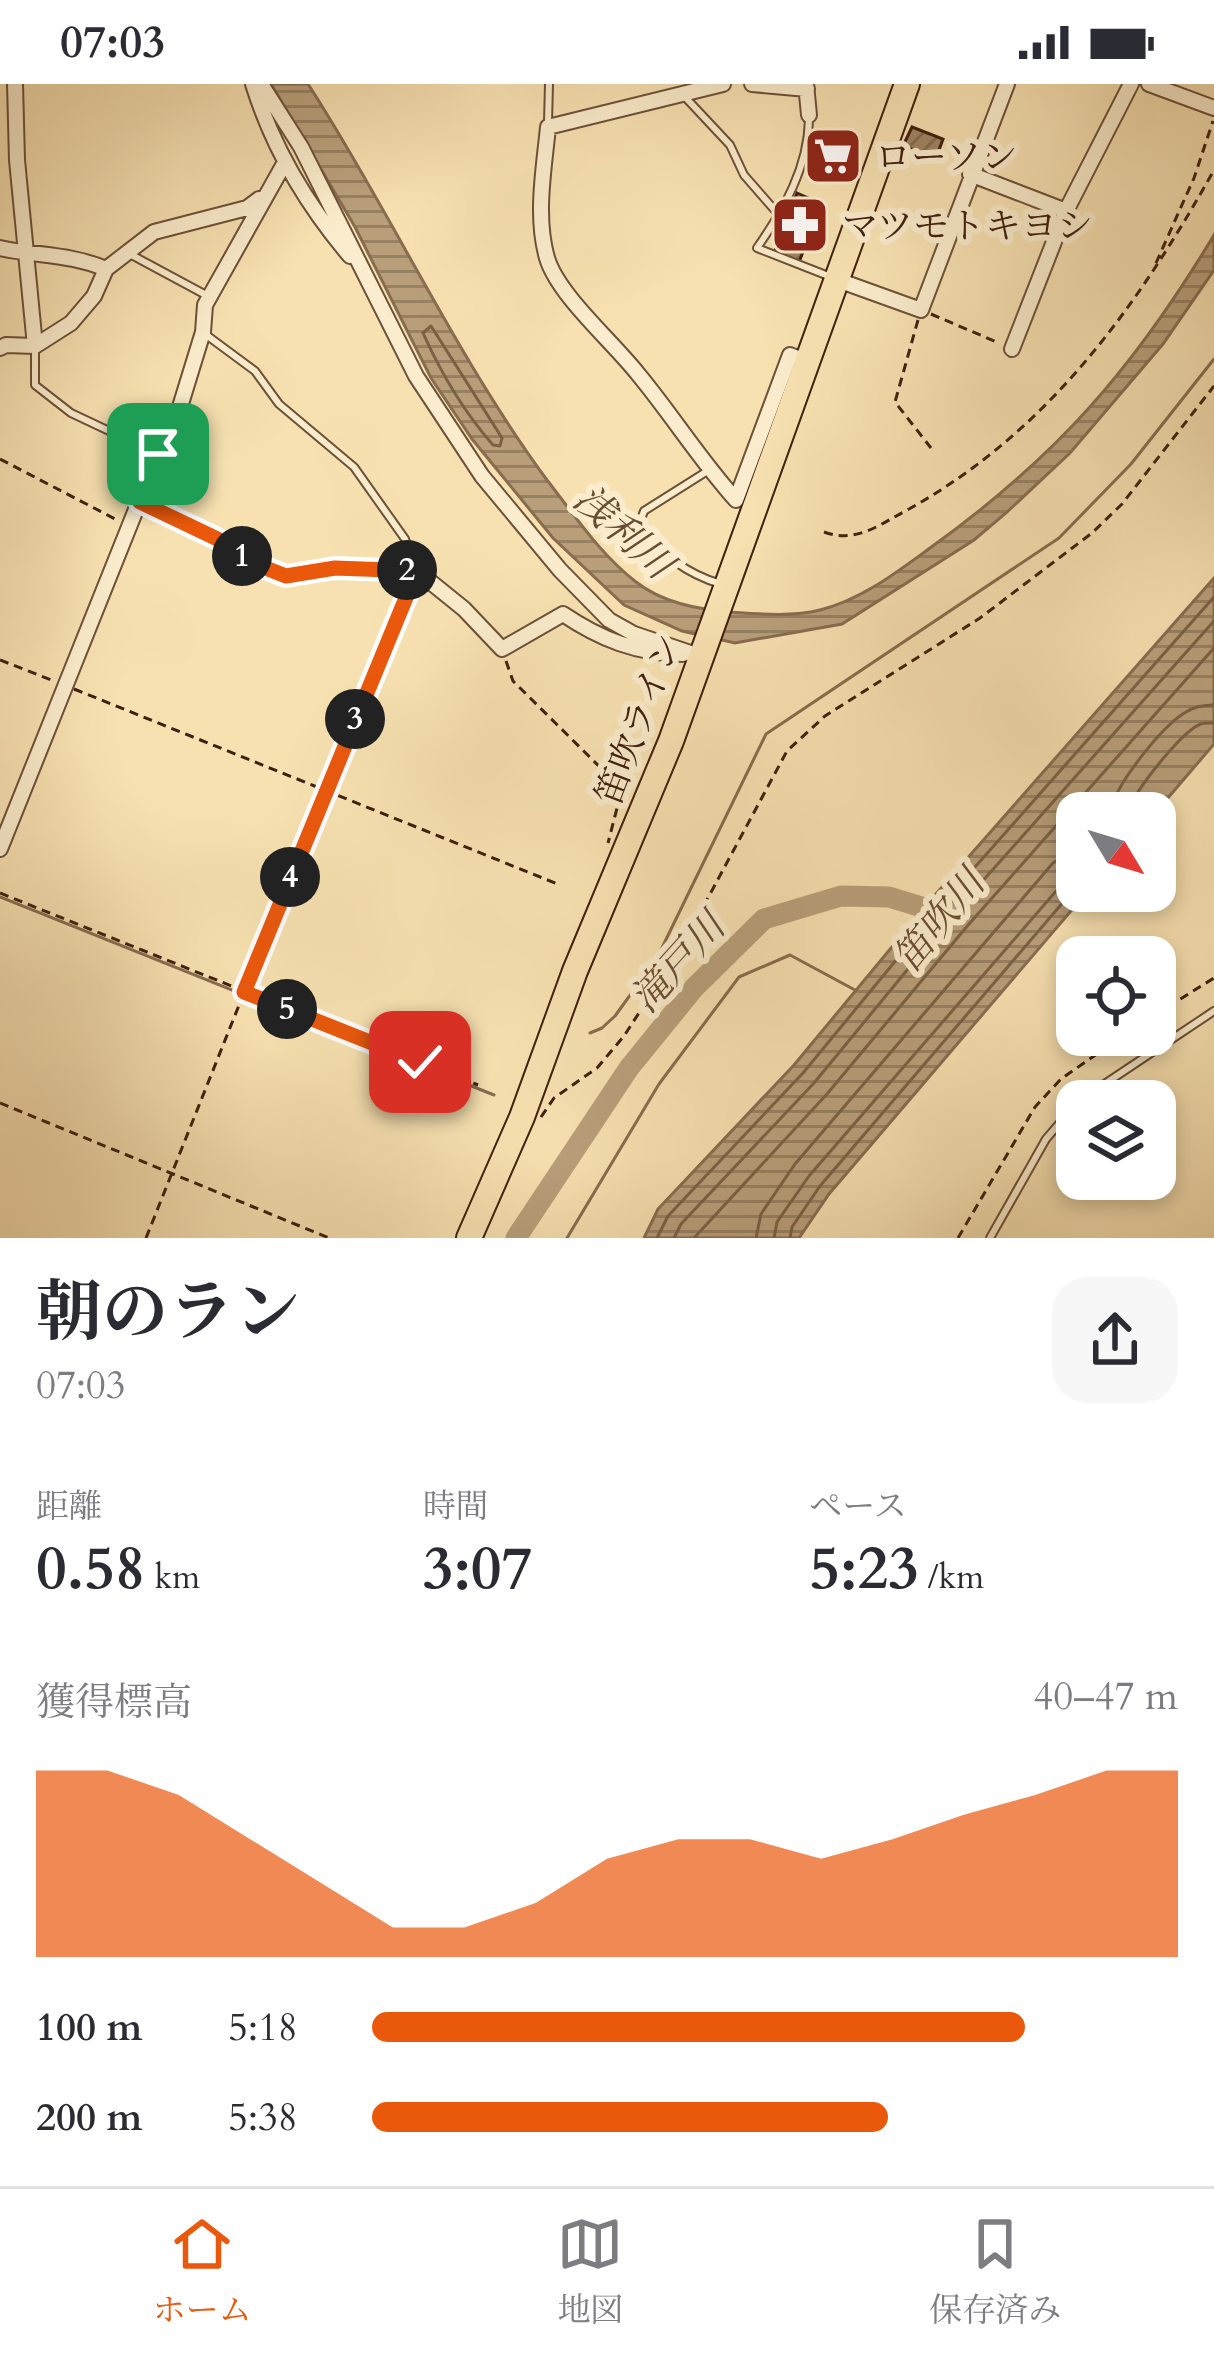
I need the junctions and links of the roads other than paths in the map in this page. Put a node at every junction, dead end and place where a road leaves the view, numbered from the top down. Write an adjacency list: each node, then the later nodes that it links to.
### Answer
1 (15, 84): 22 (street)
2 (257, 84): 15 (street); 24 (street)
3 (549, 84): 14 (lane)
4 (723, 84): 11 (street)
5 (752, 84): 10 (street)
6 (907, 84): 25 (highway, 笛吹ライン)
7 (1007, 84): 16 (street)
8 (1131, 84): 18 (street)
9 (1149, 84): 12 (street)
10 (807, 87): 13 (street)
11 (682, 94): 14 (street); 19 (lane)
12 (1214, 108)
13 (809, 116): 19 (lane)
14 (548, 127): 33 (street)
15 (284, 164): 17 (street); 24 (street)
16 (970, 174): 18 (street); 25 (street)
17 (263, 196): 21 (street); 26 (street)
18 (1066, 211): 30 (street)
19 (779, 215): 25 (lane)
20 (0, 248): 22 (street)
21 (126, 252): 23 (street); 26 (lane)
22 (28, 254): 23 (street); 28 (street)
23 (106, 269): 28 (street)
24 (363, 272): 37 (street)
25 (835, 279): 31 (highway, 笛吹ライン)
26 (209, 297): 27 (street)
27 (202, 332): 32 (street); 35 (lane)
28 (35, 346): 29 (street); 32 (lane)
29 (0, 348)
30 (1012, 349)
31 (805, 361): 33 (street); 36 (highway, 笛吹ライン)
32 (158, 454): 34 (street)
33 (710, 470): 36 (lane)
34 (140, 502): 35 (street); 38 (street)
35 (417, 571): 37 (street)
36 (724, 592): 37 (highway, 笛吹ライン)
37 (699, 653): 42 (highway, 笛吹ライン)
38 (0, 849)
39 (1214, 1011): 40 (lane)
40 (1111, 1080)
41 (1056, 1127): 43 (lane)
42 (469, 1238)
43 (990, 1238)

